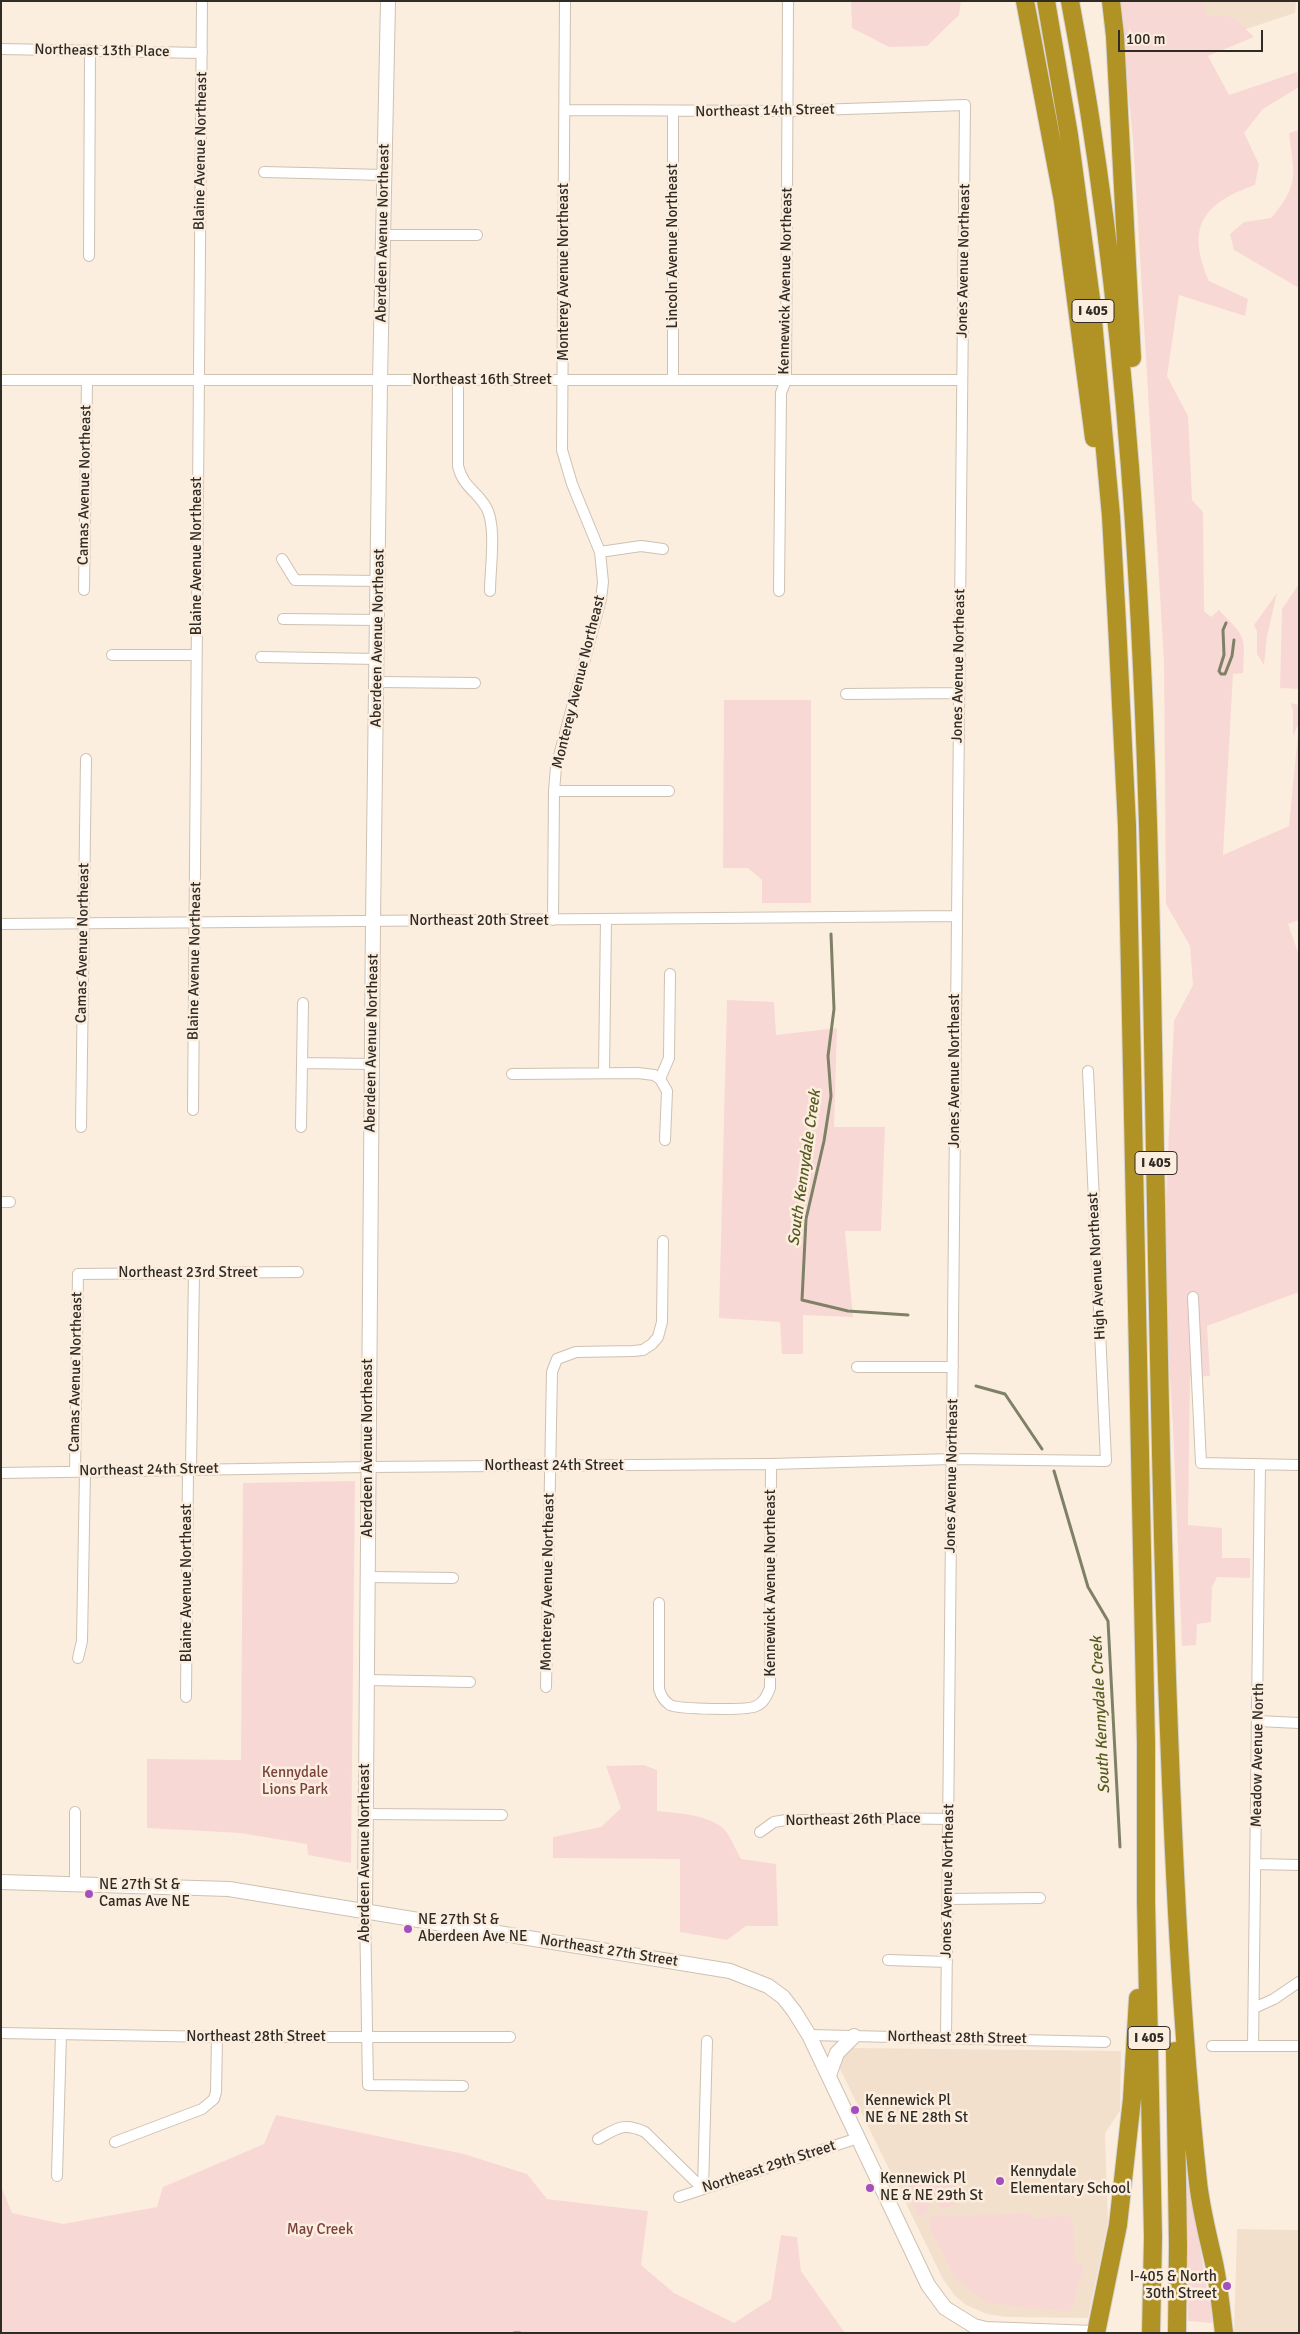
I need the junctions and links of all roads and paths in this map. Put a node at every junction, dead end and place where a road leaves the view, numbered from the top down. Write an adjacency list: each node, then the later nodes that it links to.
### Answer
1 (202, 1): 11 (street, Blaine Avenue Northeast)
2 (388, 1): 17 (street, Aberdeen Avenue Northeast)
3 (565, 1): 13 (street, Monterey Avenue Northeast)
4 (788, 1): 14 (street, Kennewick Avenue Northeast)
5 (1025, 1): 40 (highway)
6 (1046, 1): 40 (highway, I 405)
7 (1070, 1): 30 (highway, I 405)
8 (1112, 1): 30 (highway)
9 (1, 49): 10 (street, Northeast 13th Place)
10 (90, 51): 11 (street, Northeast 13th Place); 20 (street)
11 (202, 52): 24 (street, Blaine Avenue Northeast)
12 (965, 105): 14 (street, Northeast 14th Street); 27 (street, Jones Avenue Northeast)
13 (565, 110): 15 (street, Northeast 14th Street); 25 (street, Monterey Avenue Northeast)
14 (788, 111): 15 (street, Northeast 14th Street); 26 (street, Kennewick Avenue Northeast)
15 (674, 112): 21 (street, Lincoln Avenue Northeast)
16 (264, 172): 17 (street)
17 (384, 175): 18 (street, Aberdeen Avenue Northeast)
18 (383, 235): 19 (street); 28 (street, Aberdeen Avenue Northeast)
19 (477, 235)
20 (89, 256)
21 (673, 379): 25 (street, Northeast 16th Street); 26 (street, Northeast 16th Street)
22 (1, 380): 23 (street, Northeast 16th Street)
23 (87, 380): 24 (street, Northeast 16th Street); 35 (street, Camas Avenue Northeast)
24 (198, 380): 28 (street, Northeast 16th Street); 42 (street, Blaine Avenue Northeast)
25 (563, 380): 29 (street, Northeast 16th Street); 32 (street, Monterey Avenue Northeast)
26 (786, 380): 27 (street, Northeast 16th Street); 37 (street, Kennewick Avenue Northeast)
27 (962, 380): 48 (street, Jones Avenue Northeast)
28 (380, 381): 29 (street, Northeast 16th Street); 34 (street, Aberdeen Avenue Northeast)
29 (458, 381): 36 (street)
30 (1134, 516): 99 (highway, I 405)
31 (663, 549): 32 (street)
32 (600, 552): 50 (street, Monterey Avenue Northeast)
33 (282, 559): 34 (street)
34 (379, 580): 39 (street, Aberdeen Avenue Northeast)
35 (84, 590)
36 (490, 591)
37 (779, 591)
38 (283, 620): 39 (street)
39 (378, 620): 44 (street, Aberdeen Avenue Northeast)
40 (1117, 624): 98 (highway, I 405)
41 (112, 655): 42 (street)
42 (196, 655): 58 (street, Blaine Avenue Northeast)
43 (261, 657): 44 (street)
44 (378, 659): 45 (street, Aberdeen Avenue Northeast)
45 (378, 682): 46 (street); 55 (street, Aberdeen Avenue Northeast)
46 (475, 683)
47 (846, 694): 48 (street)
48 (959, 694): 52 (street, Jones Avenue Northeast)
49 (86, 759): 57 (street, Camas Avenue Northeast)
50 (554, 791): 51 (street); 54 (street, Monterey Avenue Northeast)
51 (669, 791)
52 (956, 916): 53 (street, Northeast 20th Street); 77 (street, Jones Avenue Northeast)
53 (606, 919): 54 (street, Northeast 20th Street); 64 (street)
54 (553, 920): 55 (street, Northeast 20th Street)
55 (373, 921): 58 (street, Northeast 20th Street); 62 (street, Aberdeen Avenue Northeast)
56 (1, 924): 57 (street, Northeast 20th Street)
57 (84, 924): 58 (street, Northeast 20th Street); 68 (street, Camas Avenue Northeast)
58 (196, 924): 67 (street, Blaine Avenue Northeast)
59 (670, 974): 66 (street)
60 (303, 1003): 61 (street)
61 (303, 1063): 62 (street); 69 (street)
62 (372, 1064): 84 (street, Aberdeen Avenue Northeast)
63 (1088, 1071): 79 (street, High Avenue Northeast)
64 (604, 1073): 65 (street); 66 (street)
65 (512, 1074)
66 (660, 1079): 70 (street)
67 (193, 1110)
68 (81, 1127)
69 (302, 1127)
70 (666, 1140)
71 (663, 1241): 83 (street, Monterey Avenue Northeast)
72 (298, 1272): 73 (street, Northeast 23rd Street)
73 (194, 1273): 74 (street, Northeast 23rd Street); 85 (street, Blaine Avenue Northeast)
74 (78, 1274): 86 (street, Camas Avenue Northeast)
75 (1193, 1297): 81 (street)
76 (857, 1367): 77 (street)
77 (953, 1367): 78 (street, Jones Avenue Northeast)
78 (953, 1459): 79 (street, Northeast 24th Street); 80 (street, Northeast 24th Street); 103 (street, Jones Avenue Northeast)
79 (1106, 1461)
80 (771, 1464): 83 (street, Northeast 24th Street); 90 (street, Kennewick Avenue Northeast)
81 (1260, 1464): 82 (street); 96 (street, Meadow Avenue North)
82 (1299, 1465)
83 (550, 1466): 84 (street, Northeast 24th Street); 94 (street, Monterey Avenue Northeast)
84 (368, 1467): 85 (street, Northeast 24th Street); 88 (street, Aberdeen Avenue Northeast)
85 (190, 1469): 86 (street, Northeast 24th Street); 95 (street, Blaine Avenue Northeast)
86 (80, 1471): 87 (street, Northeast 24th Street); 91 (street, Camas Avenue Northeast)
87 (1, 1473)
88 (367, 1577): 89 (street); 92 (street, Aberdeen Avenue Northeast)
89 (454, 1578)
90 (659, 1603)
91 (78, 1658)
92 (367, 1680): 93 (street); 101 (street, Aberdeen Avenue Northeast)
93 (470, 1682)
94 (546, 1686)
95 (186, 1697)
96 (1258, 1721): 97 (street); 105 (street, Meadow Avenue North)
97 (1299, 1723)
98 (1146, 1743): 137 (highway); 138 (highway, I 405)
99 (1172, 1811): 139 (highway, I 405); 140 (highway)
100 (75, 1812): 108 (street)
101 (364, 1814): 102 (street); 111 (street, Aberdeen Avenue Northeast)
102 (502, 1815)
103 (949, 1819): 104 (street, Northeast 26th Place); 110 (street, Jones Avenue Northeast)
104 (760, 1832)
105 (1256, 1864): 106 (street); 115 (street, Meadow Avenue North)
106 (1299, 1865)
107 (1, 1882): 108 (street, Northeast 27th Street)
108 (75, 1884): 111 (street, Northeast 27th Street)
109 (1040, 1898): 110 (street)
110 (948, 1899): 113 (street, Jones Avenue Northeast)
111 (365, 1911): 118 (street, Northeast 27th Street); 120 (street, Aberdeen Avenue Northeast)
112 (888, 1960): 113 (street)
113 (947, 1962): 122 (street, Jones Avenue Northeast)
114 (1299, 1982): 115 (street)
115 (1254, 2008): 127 (street, Meadow Avenue North)
116 (1, 2032): 117 (street, Northeast 28th Street)
117 (61, 2034): 123 (street, Northeast 28th Street); 134 (street)
118 (809, 2035): 119 (street, Northeast 28th Street); 129 (street, Northeast 27th Street)
119 (854, 2036): 122 (street, Northeast 28th Street); 129 (street)
120 (367, 2037): 121 (street, Northeast 28th Street); 123 (street, Northeast 28th Street); 130 (street, Aberdeen Avenue Northeast)
121 (510, 2037)
122 (946, 2037): 125 (street, Northeast 28th Street)
123 (217, 2038): 133 (street)
124 (707, 2041): 135 (street)
125 (1105, 2042)
126 (1212, 2046): 127 (street)
127 (1253, 2046): 128 (street)
128 (1299, 2046)
129 (828, 2074): 131 (street, Northeast 27th Street)
130 (463, 2086)
131 (858, 2138): 135 (street, Northeast 29th Street); 137 (street, Northeast 27th Street)
132 (598, 2139): 135 (street)
133 (114, 2142)
134 (57, 2176)
135 (703, 2189): 136 (street, Northeast 29th Street)
136 (679, 2197)
137 (1095, 2333)
138 (1152, 2333)
139 (1177, 2333)
140 (1224, 2333)

